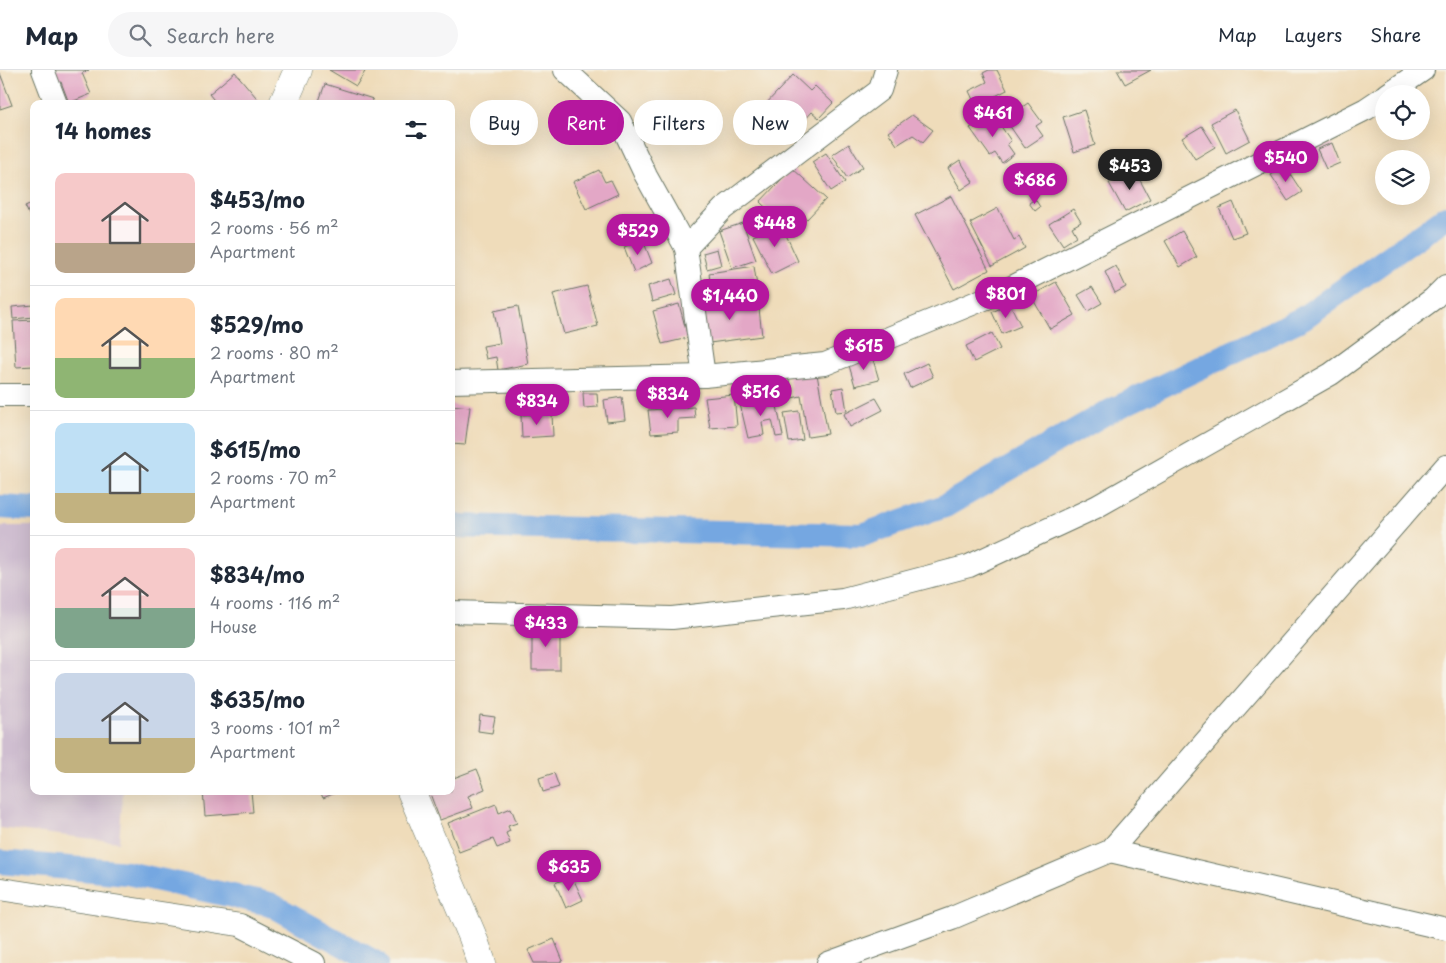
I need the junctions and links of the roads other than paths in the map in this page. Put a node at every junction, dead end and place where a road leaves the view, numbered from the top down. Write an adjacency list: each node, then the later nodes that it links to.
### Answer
1 (43, 70): 7 (street)
2 (298, 70): 8 (street)
3 (564, 70): 10 (street)
4 (886, 70): 10 (street)
5 (1423, 70): 6 (street)
6 (1401, 85)
7 (54, 100)
8 (285, 100)
9 (1375, 103): 12 (street)
10 (686, 248): 12 (street)
11 (1446, 286): 17 (street)
12 (704, 376): 13 (street)
13 (455, 382)
14 (0, 395): 15 (street)
15 (30, 395)
16 (1446, 466): 19 (street)
17 (455, 612)
18 (413, 795): 23 (street)
19 (1110, 851): 21 (street); 24 (street)
20 (0, 889): 22 (street)
21 (1446, 928)
22 (314, 963)
23 (482, 963)
24 (828, 963)

